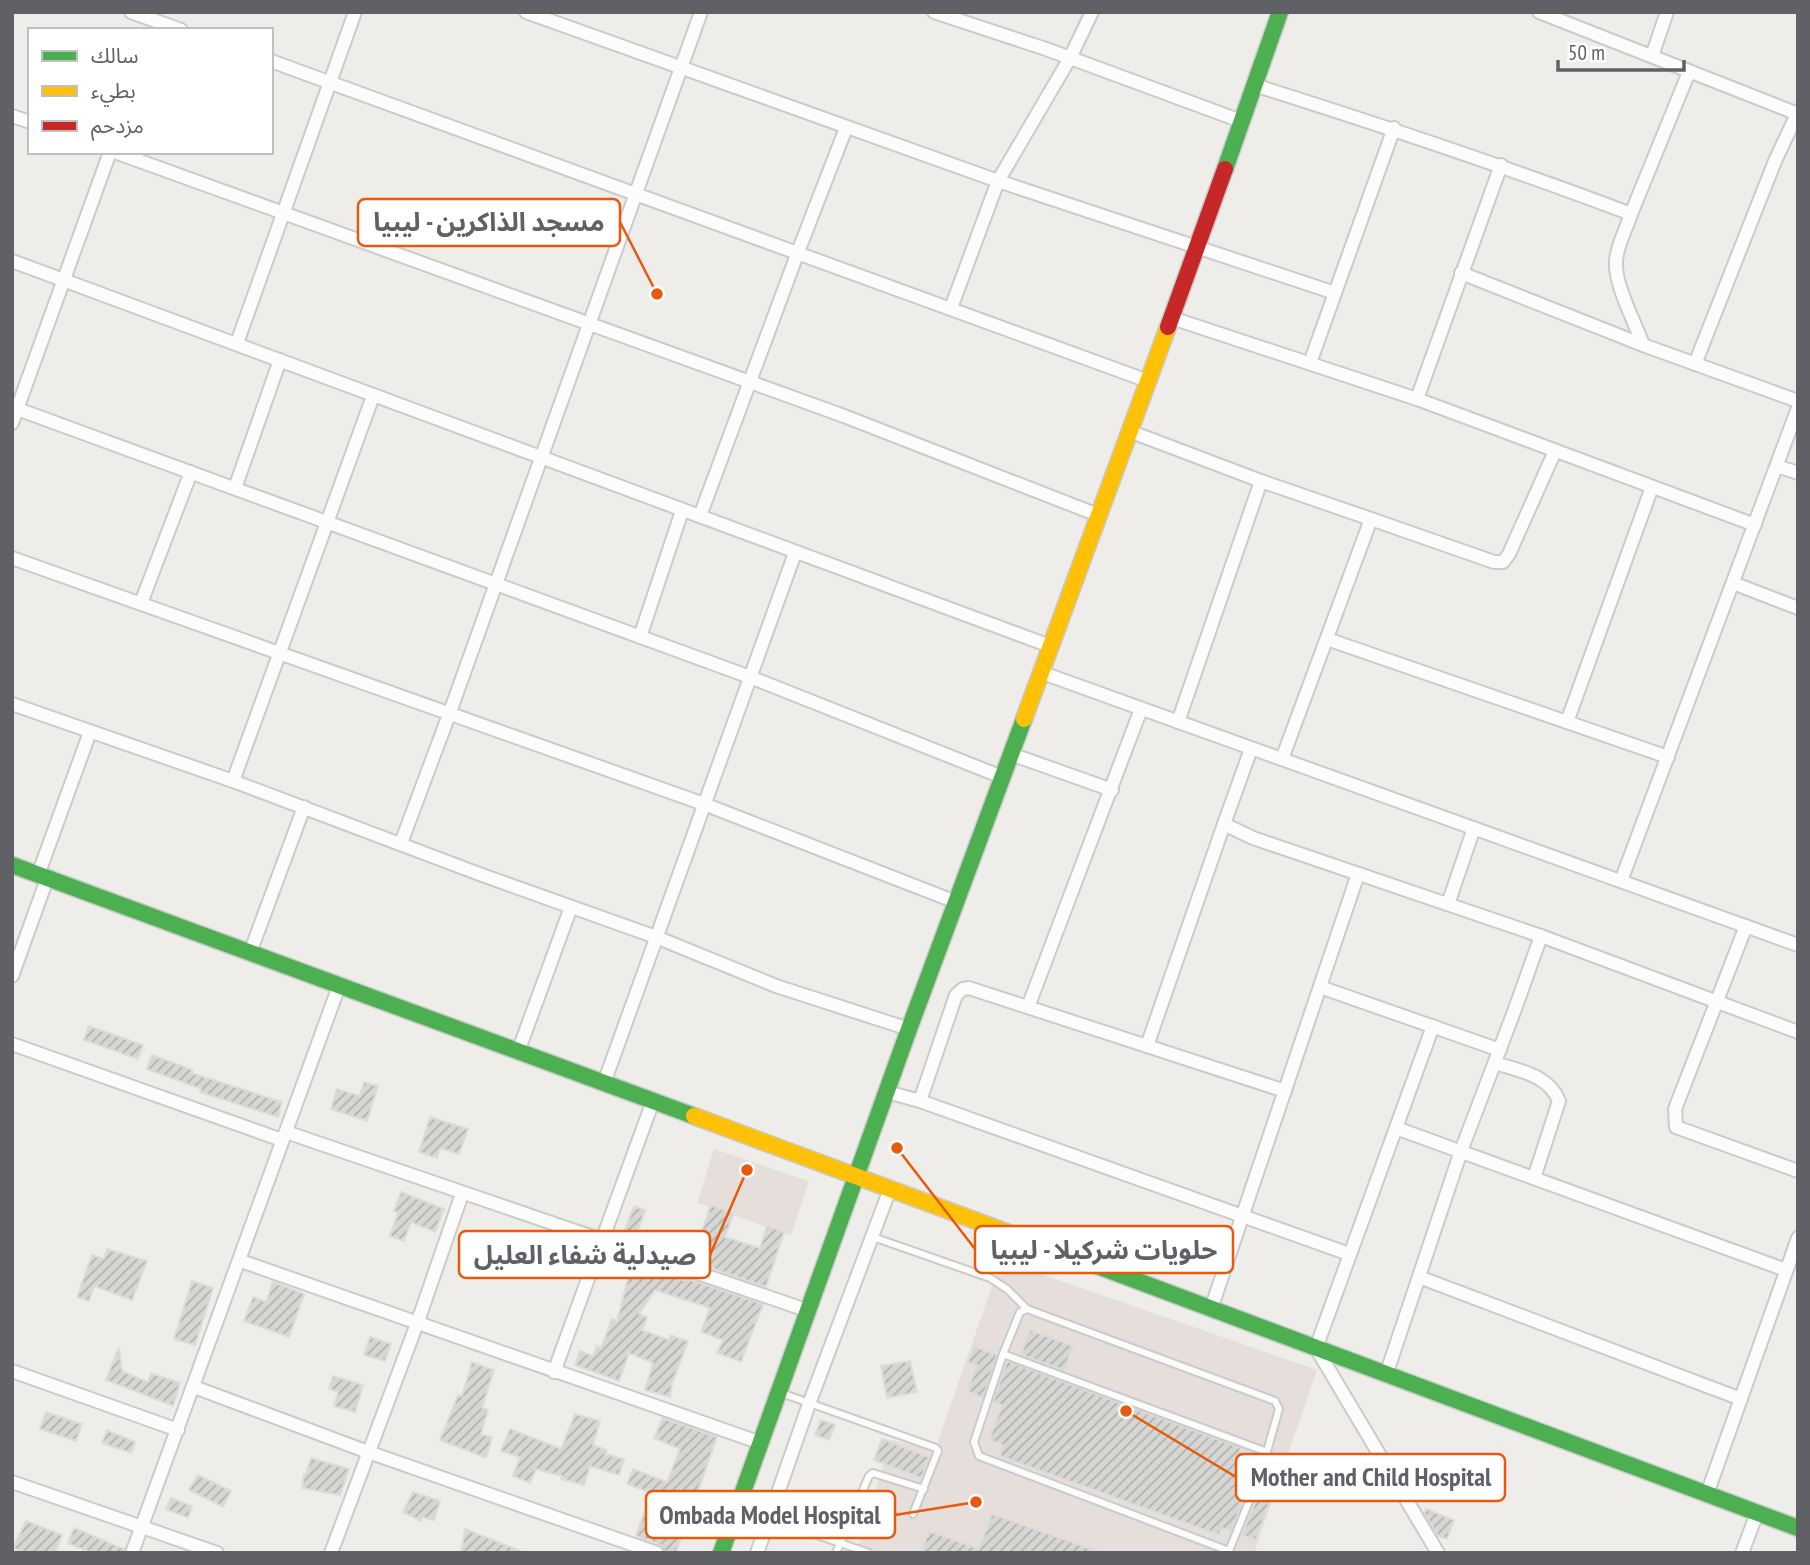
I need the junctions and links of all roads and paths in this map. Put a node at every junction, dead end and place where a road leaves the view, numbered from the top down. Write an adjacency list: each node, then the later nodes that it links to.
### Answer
1 (131, 12): 10 (street)
2 (355, 12): 17 (street)
3 (526, 12): 15 (street)
4 (701, 12): 15 (street)
5 (934, 12): 13 (street)
6 (1092, 12): 13 (street)
7 (1280, 12): 18 (main road)
8 (1539, 12): 12 (street)
9 (1667, 12): 12 (street)
10 (158, 21): 11 (street)
11 (176, 28)
12 (1652, 56): 16 (street)
13 (1070, 58): 20 (street); 26 (street)
14 (273, 62): 17 (street)
15 (682, 67): 21 (street); 27 (street)
16 (1689, 72): 19 (street); 29 (street)
17 (330, 82): 27 (street); 28 (street)
18 (1254, 85): 20 (main road); 22 (street)
19 (1797, 114): 43 (street)
20 (1241, 121): 30 (main road)
21 (846, 128): 26 (street); 31 (street)
22 (1394, 128): 25 (street); 35 (street)
23 (112, 154): 34 (street)
24 (119, 154): 28 (street)
25 (1501, 165): 29 (street); 33 (street)
26 (998, 181): 30 (street); 36 (street)
27 (636, 193): 31 (street); 38 (street)
28 (283, 213): 38 (street); 39 (street)
29 (1631, 215): 40 (street)
30 (1197, 246): 35 (street); 37 (main road)
31 (798, 252): 36 (street); 45 (street)
32 (12, 261): 34 (street)
33 (1461, 273): 40 (street); 47 (street)
34 (64, 279): 39 (street); 49 (street)
35 (1335, 292): 42 (street)
36 (951, 308): 44 (street)
37 (1171, 318): 42 (street); 44 (main road)
38 (589, 324): 45 (street); 54 (street)
39 (237, 344): 41 (street)
40 (1643, 345): 43 (street)
41 (281, 360): 46 (street); 60 (street)
42 (1310, 363): 47 (street)
43 (1695, 364): 48 (street)
44 (1148, 381): 52 (main road)
45 (750, 382): 62 (street); 63 (street)
46 (373, 396): 54 (street); 65 (street)
47 (1417, 399): 53 (street)
48 (1798, 401)
49 (15, 408): 51 (street); 56 (street)
50 (1798, 408): 55 (street)
51 (12, 423)
52 (1129, 431): 58 (street); 62 (main road)
53 (1555, 451): 59 (street); 64 (street)
54 (541, 457): 61 (street); 70 (street)
55 (1777, 466): 57 (street); 66 (street)
56 (191, 472): 60 (street); 71 (street)
57 (1798, 473)
58 (1261, 481): 64 (street); 82 (street)
59 (1652, 487): 66 (street); 83 (street)
60 (235, 488): 65 (street)
61 (682, 511): 63 (street); 73 (street)
62 (1098, 515): 75 (main road)
63 (701, 516): 67 (street)
64 (1371, 519): 74 (street)
65 (327, 522): 70 (street); 76 (street)
66 (1755, 525): 69 (street)
67 (795, 553): 75 (street); 78 (street)
68 (12, 558): 71 (street)
69 (1733, 583): 72 (street); 87 (street)
70 (496, 584): 73 (street); 81 (street)
71 (141, 603): 76 (street)
72 (1798, 608)
73 (640, 637): 78 (street)
74 (1327, 639): 83 (street); 88 (street)
75 (1050, 646): 77 (main road)
76 (280, 652): 81 (street); 90 (street)
77 (1040, 672): 80 (street); 86 (main road)
78 (750, 677): 89 (street); 92 (street)
79 (12, 704): 84 (street)
80 (1141, 709): 82 (street); 91 (street)
81 (450, 712): 92 (street); 96 (street)
82 (1178, 722): 85 (street)
83 (1567, 722): 87 (street)
84 (90, 732): 90 (street); 99 (street)
85 (1251, 749): 88 (street); 94 (street)
86 (1011, 754): 89 (main road); 91 (street)
87 (1668, 757): 100 (street)
88 (1282, 759): 95 (street)
89 (1002, 778): 101 (main road)
90 (233, 781): 93 (street)
91 (1112, 790): 113 (street)
92 (704, 804): 101 (street); 106 (street)
93 (304, 807): 96 (street); 108 (street)
94 (1224, 824): 98 (street); 118 (street)
95 (1474, 828): 100 (street); 102 (street)
96 (401, 843): 103 (street)
97 (12, 865): 99 (main road)
98 (1358, 874): 102 (street); 111 (street)
99 (43, 877): 108 (main road); 109 (street)
100 (1621, 881): 104 (street)
101 (956, 902): 115 (main road)
102 (1448, 904): 105 (street)
103 (570, 907): 106 (street); 120 (street)
104 (1746, 926): 107 (street); 112 (street)
105 (1541, 936): 112 (street); 119 (street)
106 (656, 937): 115 (street); 122 (street)
107 (1798, 945)
108 (250, 953): 110 (main road)
109 (12, 976)
110 (339, 986): 120 (main road); 128 (street)
111 (1320, 987): 114 (street); 123 (street)
112 (1718, 1002): 116 (street); 130 (street)
113 (1028, 1007): 118 (street); 126 (street)
114 (1433, 1026): 119 (street); 127 (street)
115 (909, 1029): 124 (main road)
116 (1798, 1032)
117 (12, 1044): 128 (street)
118 (1147, 1046): 123 (street)
119 (1500, 1050): 121 (street)
120 (518, 1052): 122 (main road)
121 (1495, 1063): 129 (street); 132 (street)
122 (604, 1083): 125 (main road)
123 (1285, 1091): 135 (street)
124 (887, 1092): 126 (street); 131 (main road)
125 (653, 1101): 131 (main road); 138 (street)
126 (920, 1101): 135 (street)
127 (1396, 1128): 129 (street); 139 (street)
128 (284, 1136): 134 (street); 140 (street)
129 (1461, 1151): 132 (street); 142 (street)
130 (1798, 1171)
131 (857, 1178): 133 (main road); 145 (main road)
132 (1534, 1178): 141 (street)
133 (890, 1189): 136 (street); 144 (main road)
134 (462, 1194): 138 (street); 146 (street)
135 (1242, 1215): 139 (street); 144 (street)
136 (872, 1236): 143 (lane); 155 (street)
137 (1798, 1238): 141 (street)
138 (601, 1242): 145 (street); 150 (street)
139 (1349, 1254): 147 (street)
140 (241, 1261): 146 (street); 152 (street)
141 (1786, 1270): 154 (street)
142 (1419, 1277): 151 (street); 154 (street)
143 (1027, 1309): 148 (lane); 159 (lane)
144 (1211, 1309): 147 (main road)
145 (808, 1311): 153 (main road)
146 (418, 1321): 150 (street); 158 (street)
147 (1316, 1348): 151 (main road); 179 (street)
148 (1003, 1354): 159 (lane); 170 (lane)
149 (12, 1371): 156 (street)
150 (554, 1372): 157 (street)
151 (1386, 1375): 162 (main road)
152 (194, 1387): 156 (street); 158 (street)
153 (779, 1392): 155 (lane); 157 (main road)
154 (1741, 1399): 162 (street)
155 (809, 1404): 161 (lane); 166 (street)
156 (178, 1430): 167 (street)
157 (761, 1443): 163 (main road)
158 (368, 1452): 173 (street); 174 (street)
159 (1267, 1452): 170 (lane)
160 (12, 1482): 167 (street)
161 (924, 1489): 165 (lane); 169 (lane)
162 (1707, 1494): 164 (main road)
163 (738, 1508): 166 (lane); 175 (main road)
164 (1757, 1513): 168 (main road); 180 (street)
165 (913, 1514)
166 (770, 1517): 169 (lane); 176 (street)
167 (142, 1526): 171 (street); 172 (street)
168 (1798, 1528)
169 (840, 1543): 177 (lane); 178 (lane)
170 (1229, 1552)
171 (132, 1553)
172 (217, 1553)
173 (331, 1553)
174 (657, 1553)
175 (721, 1553)
176 (757, 1553)
177 (836, 1553)
178 (869, 1553)
179 (1438, 1553)
180 (1742, 1553)

